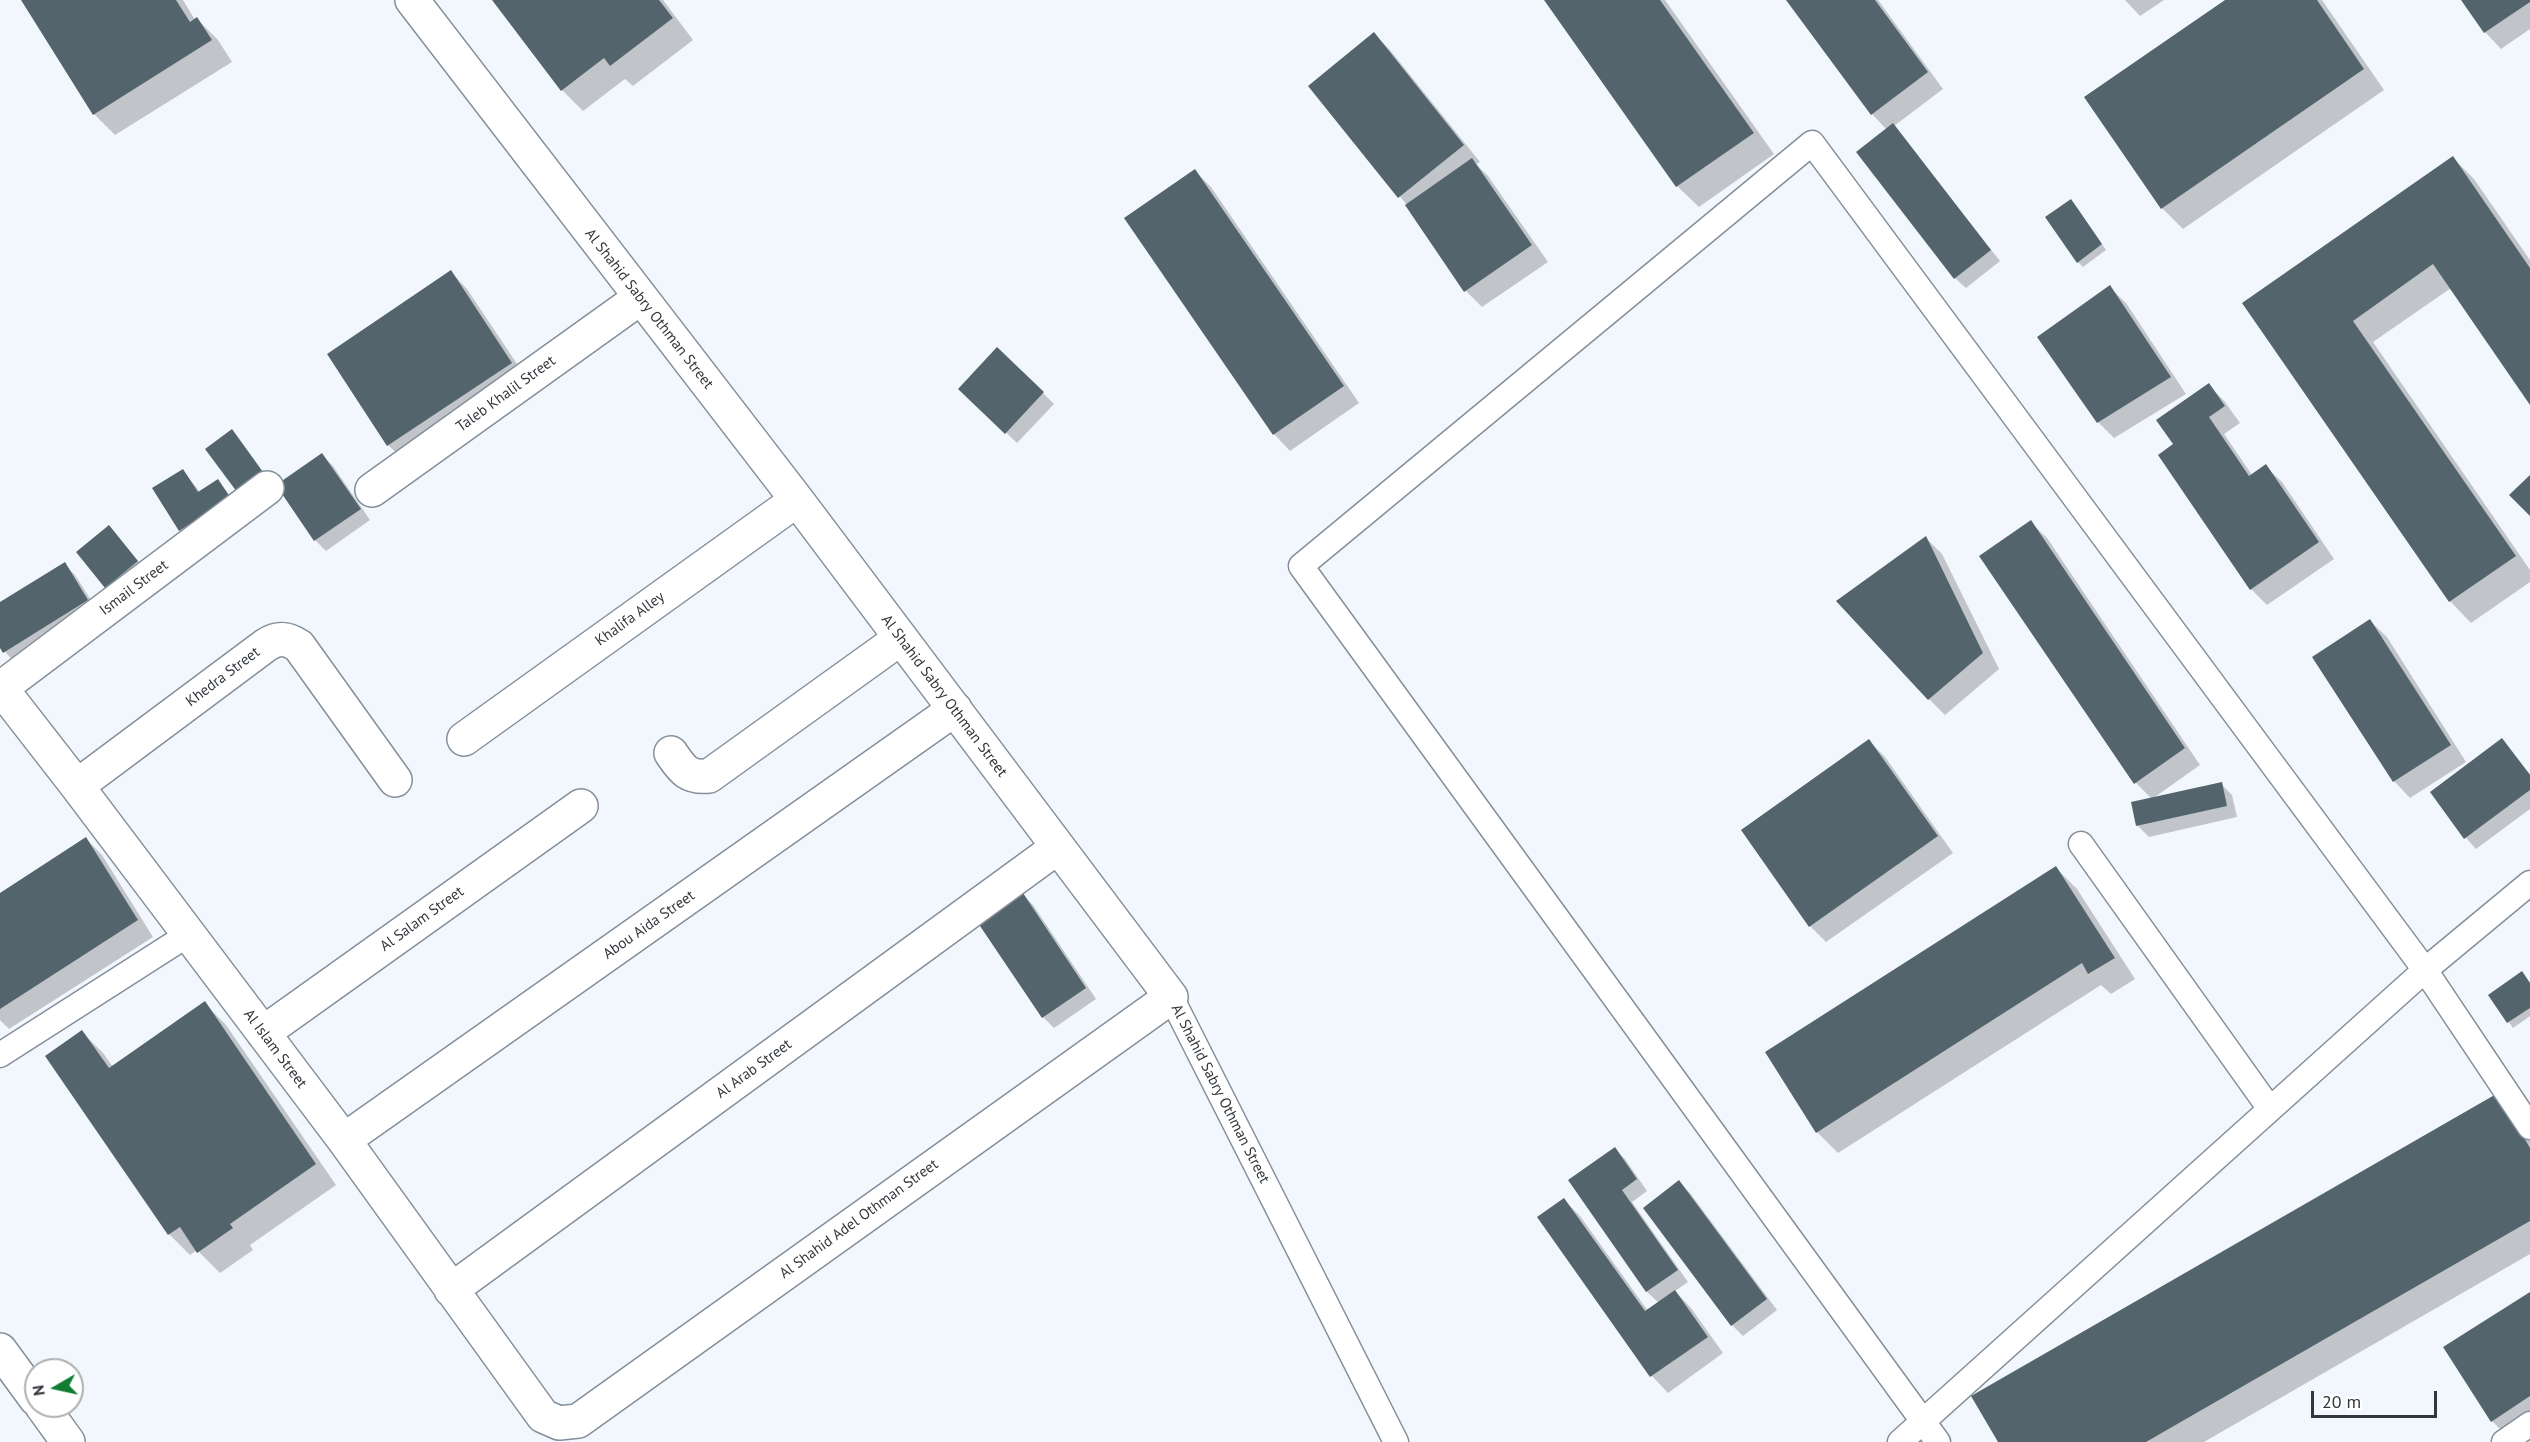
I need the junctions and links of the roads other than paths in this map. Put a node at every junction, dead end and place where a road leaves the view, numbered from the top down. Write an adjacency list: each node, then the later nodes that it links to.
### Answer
1 (412, 0): 2 (street, Al Shahid Sabry Othman Street)
2 (640, 297): 4 (street, Taleb Khalil Street); 5 (street, Al Shahid Sabry Othman Street)
3 (267, 488): 7 (street, Ismail Street)
4 (372, 490)
5 (797, 500): 6 (street, Al Shahid Sabry Othman Street); 9 (street, Khalifa Alley)
6 (901, 638): 8 (street, Al Shahid Sabry Othman Street); 10 (street)
7 (0, 687): 12 (street, Al Islam Street)
8 (955, 709): 15 (street, Al Shahid Sabry Othman Street); 24 (street, Abou Aida Street)
9 (464, 739)
10 (670, 753)
11 (395, 780): 12 (street, Khedra Street)
12 (78, 786): 17 (street, Al Islam Street)
13 (581, 806): 20 (street, Al Salam Street)
14 (2080, 844): 22 (lane)
15 (1058, 847): 19 (street, Al Shahid Sabry Othman Street); 25 (street, Al Arab Street)
16 (2530, 883): 18 (lane)
17 (189, 934): 20 (street, Al Islam Street); 21 (lane)
18 (2425, 970): 22 (lane); 23 (lane); 30 (lane)
19 (1171, 997): 28 (street, Al Shahid Adel Othman Street); 33 (lane, Al Shahid Sabry Othman Street)
20 (263, 1033): 24 (street, Al Islam Street)
21 (0, 1055)
22 (2270, 1109): 30 (lane)
23 (2530, 1127)
24 (344, 1140): 25 (street, Al Islam Street)
25 (451, 1290): 28 (street, Al Islam Street)
26 (0, 1350): 27 (street)
27 (24, 1382)
28 (543, 1416)
29 (51, 1418): 32 (street)
30 (1923, 1421): 34 (lane); 35 (lane)
31 (2530, 1424): 36 (lane)
32 (68, 1442)
33 (1396, 1442)
34 (1900, 1442)
35 (1938, 1442)
36 (2504, 1442)

